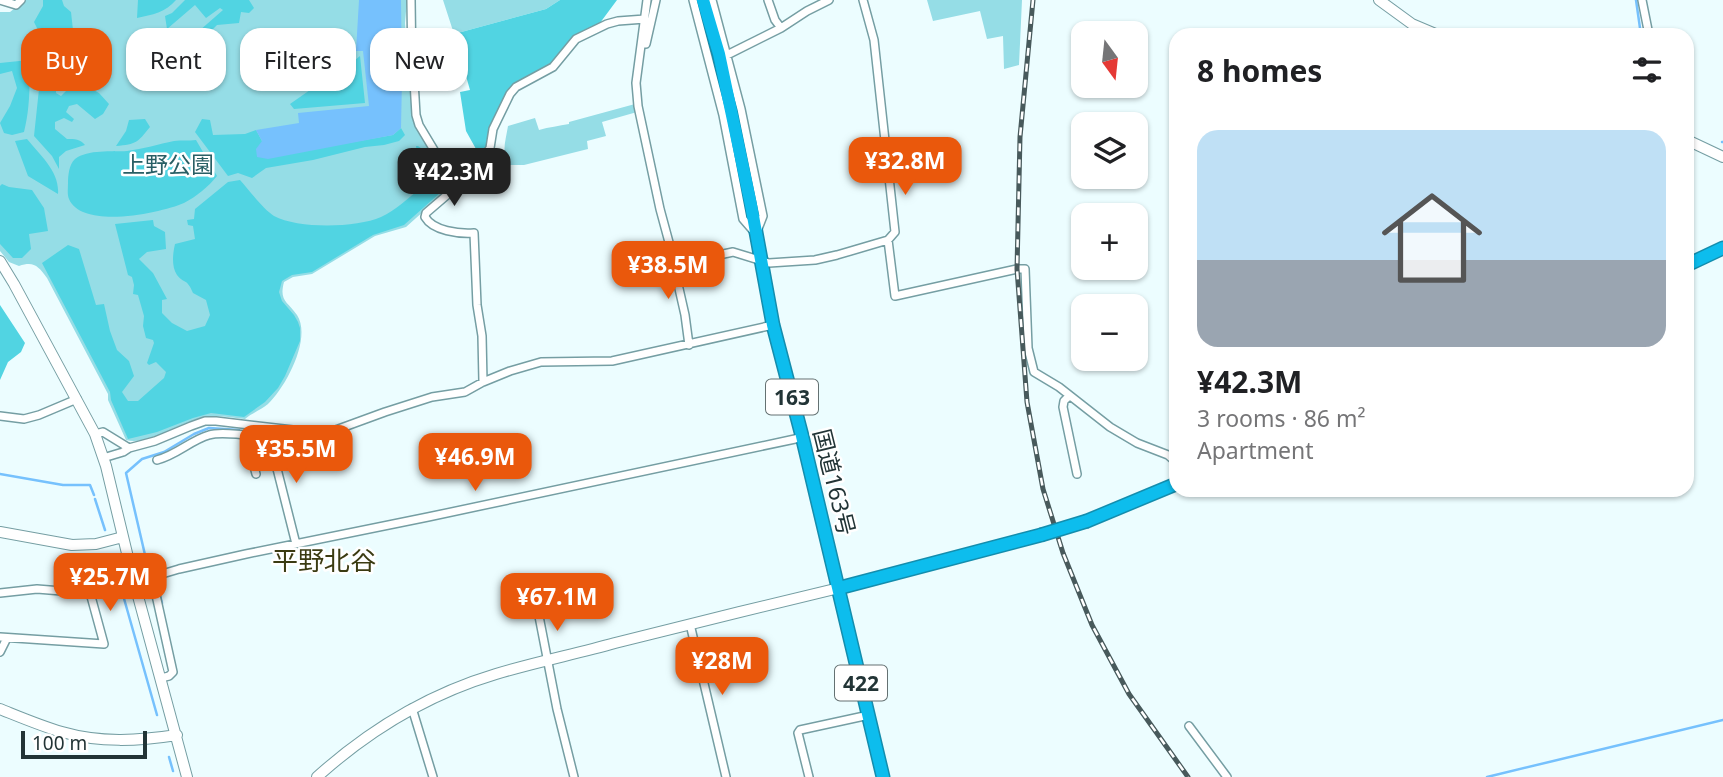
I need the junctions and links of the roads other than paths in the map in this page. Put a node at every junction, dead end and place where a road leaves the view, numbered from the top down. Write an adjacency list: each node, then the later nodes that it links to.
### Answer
1 (0, 0): 2 (street)
2 (22, 0)
3 (411, 0): 22 (street)
4 (647, 0): 14 (street)
5 (656, 0): 19 (street)
6 (693, 0): 23 (street)
7 (703, 0): 23 (highway, 国道163号 / 163)
8 (712, 0): 18 (street)
9 (768, 0): 15 (street)
10 (829, 0): 15 (street)
11 (863, 0): 24 (street)
12 (1379, 0): 16 (street)
13 (1642, 0): 17 (street)
14 (645, 19): 19 (street); 22 (street)
15 (781, 28): 18 (street)
16 (1421, 28)
17 (1647, 28)
18 (727, 55): 23 (street)
19 (639, 62): 26 (street)
20 (1694, 143): 21 (street)
21 (1723, 157)
22 (454, 184): 32 (street)
23 (756, 234): 27 (highway, 国道163号 / 163)
24 (888, 240): 27 (street); 33 (street)
25 (1723, 248): 29 (highway)
26 (673, 257): 27 (street); 31 (street)
27 (760, 260): 30 (highway, 国道163号 / 163)
28 (0, 261): 34 (street)
29 (1694, 262)
30 (773, 325): 31 (street); 40 (highway, 国道163号 / 163)
31 (689, 345): 32 (street)
32 (483, 382): 37 (street)
33 (1069, 396): 42 (street); 46 (street)
34 (77, 399): 35 (street); 38 (street)
35 (0, 416)
36 (251, 426): 37 (street); 39 (street); 41 (street)
37 (270, 428): 50 (street)
38 (95, 434): 41 (street); 43 (street)
39 (246, 435): 44 (street); 45 (street)
40 (802, 436): 50 (street); 52 (highway, 国道163号 / 163)
41 (129, 448): 43 (street)
42 (1169, 457)
43 (103, 458): 49 (street)
44 (157, 460)
45 (256, 474)
46 (1077, 474)
47 (1169, 487): 52 (highway, bridge)
48 (0, 532): 49 (street)
49 (123, 537): 60 (street)
50 (296, 544): 60 (street)
51 (122, 583): 53 (street)
52 (839, 588): 56 (street); 63 (highway, 422)
53 (89, 589): 54 (street); 57 (street)
54 (0, 593)
55 (538, 611): 59 (street)
56 (690, 624): 59 (street); 70 (street)
57 (3, 638): 58 (street)
58 (0, 652)
59 (547, 661): 62 (street); 69 (street)
60 (161, 678): 65 (street)
61 (0, 709): 65 (street)
62 (412, 709): 67 (street); 68 (street)
63 (869, 715): 71 (street); 72 (highway, 422)
64 (1189, 726): 73 (street)
65 (177, 735): 66 (street)
66 (187, 777)
67 (317, 777)
68 (433, 777)
69 (574, 777)
70 (726, 777)
71 (809, 777)
72 (883, 777)
73 (1227, 777)

